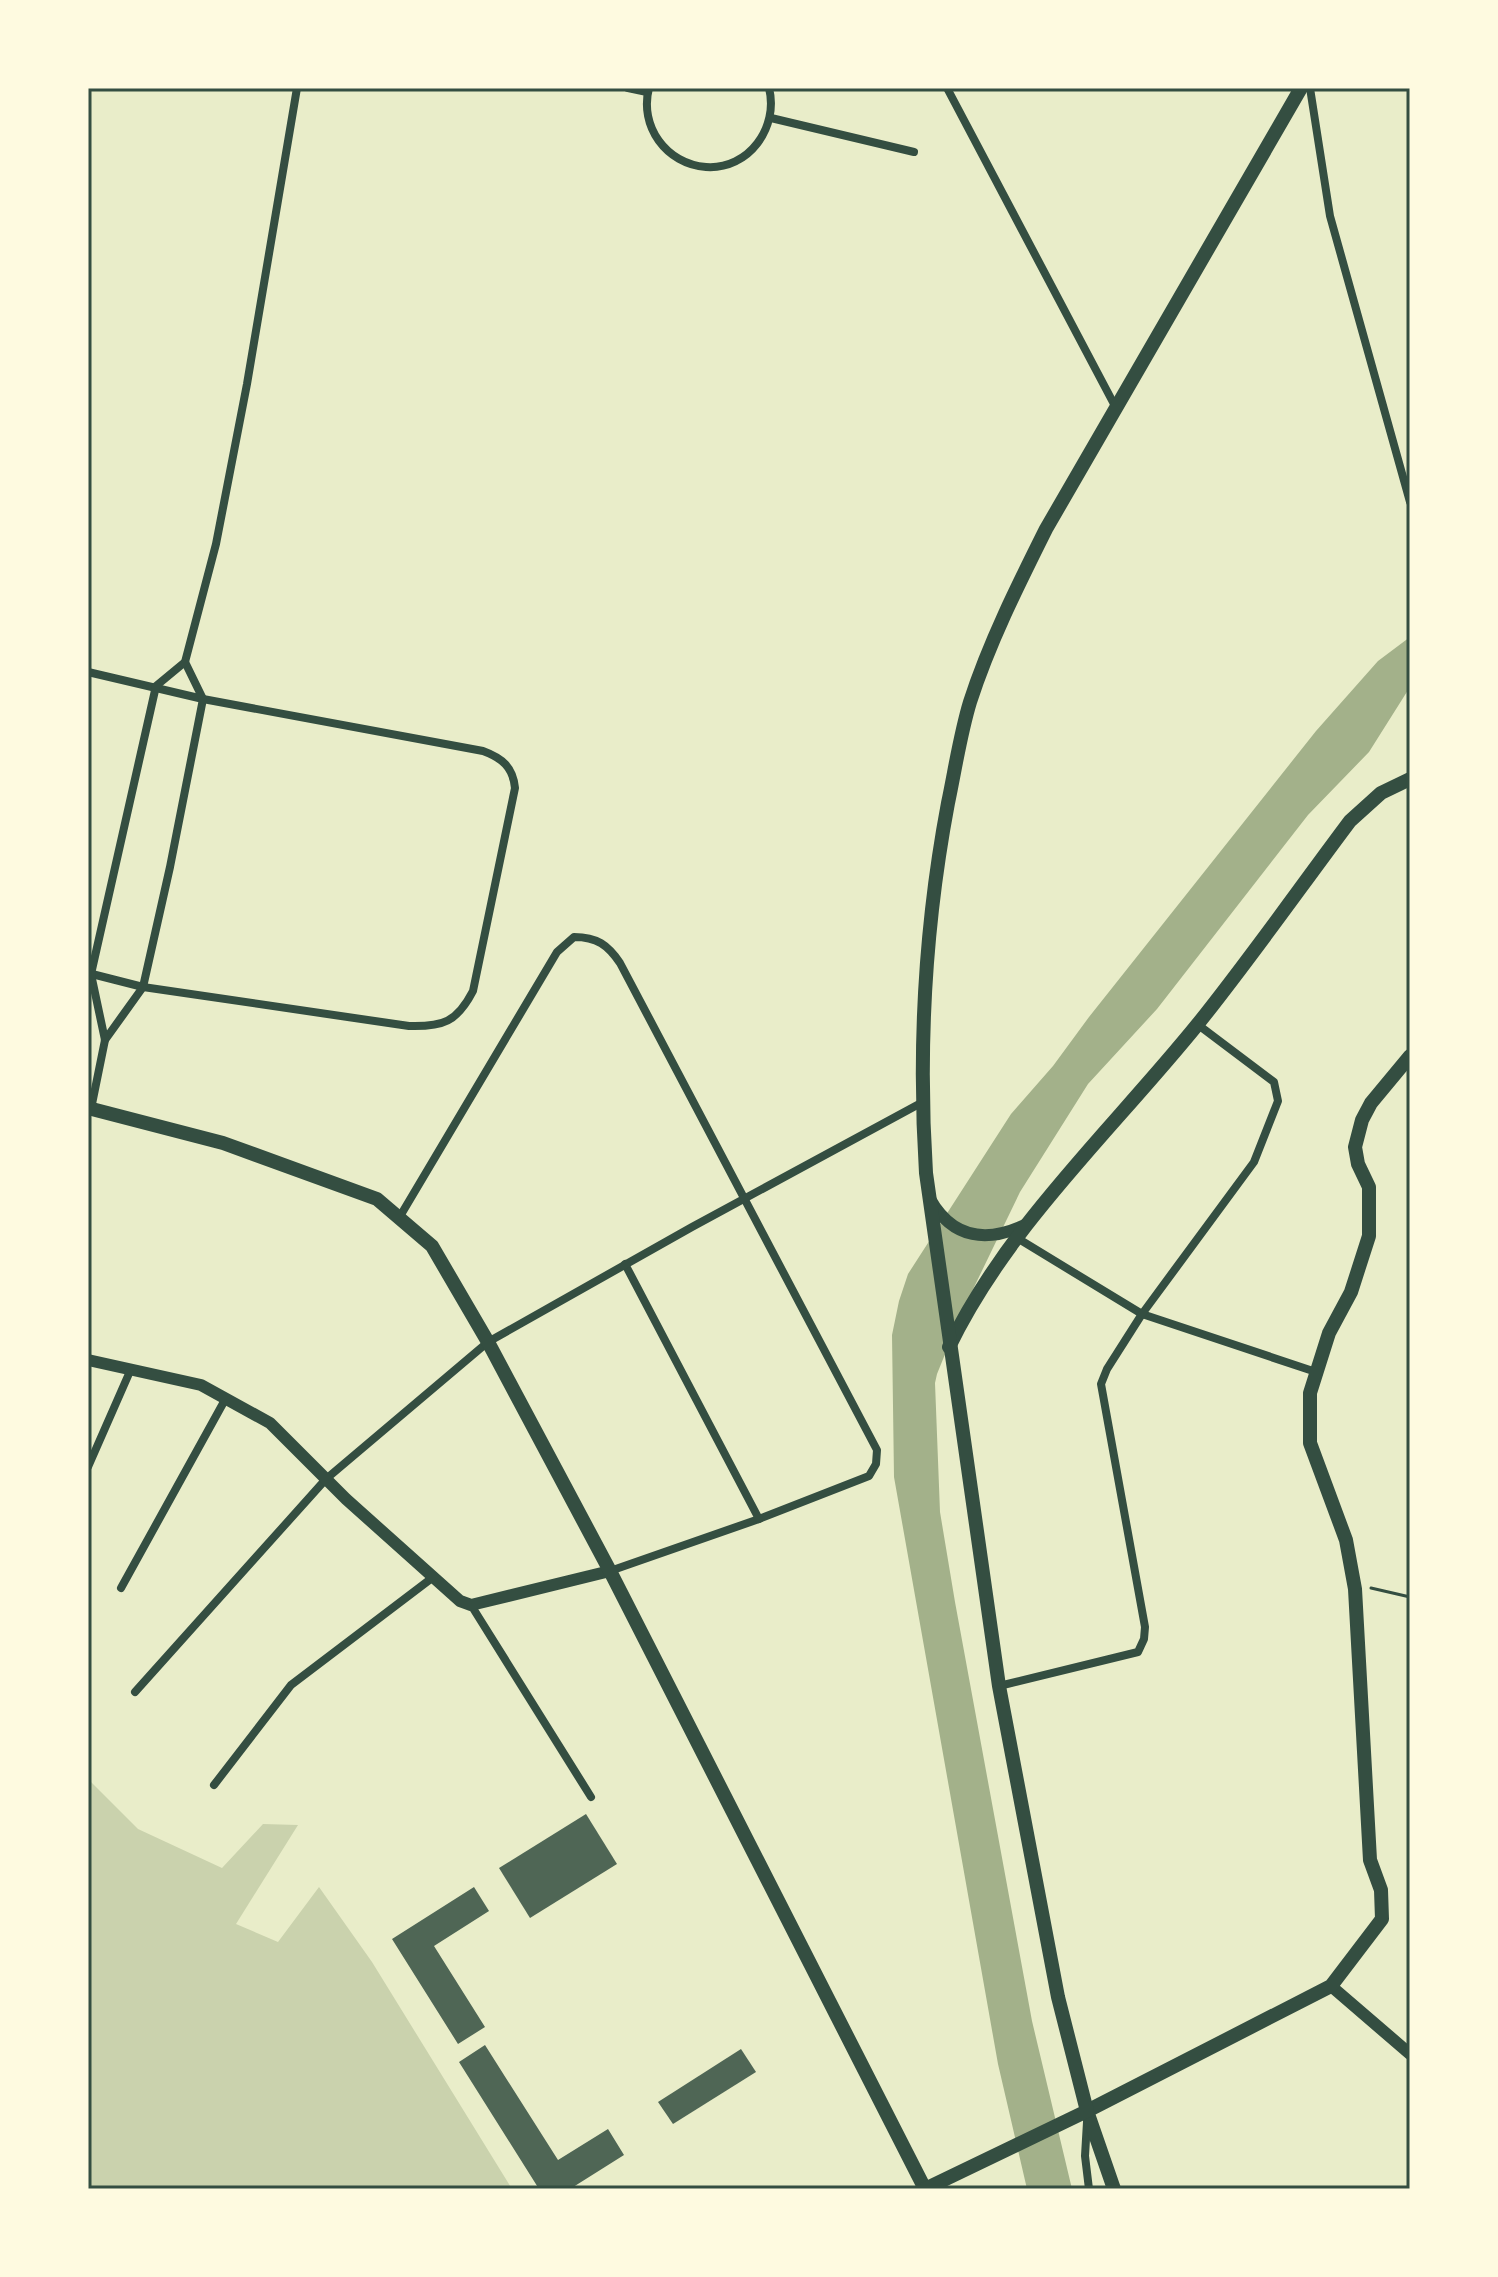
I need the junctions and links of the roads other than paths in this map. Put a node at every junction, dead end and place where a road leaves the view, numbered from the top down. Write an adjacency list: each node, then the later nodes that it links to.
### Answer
1 (297, 88): 12 (street)
2 (628, 88): 7 (street)
3 (769, 88): 8 (street)
4 (947, 88): 10 (street)
5 (1301, 88): 10 (main road)
6 (1310, 88): 11 (street)
7 (648, 90): 8 (street)
8 (771, 118): 9 (street)
9 (914, 152)
10 (1115, 406): 22 (main road)
11 (1410, 502)
12 (185, 662): 14 (street); 15 (street)
13 (88, 672): 14 (street)
14 (156, 686): 15 (street); 17 (street)
15 (203, 699): 18 (street); 18 (street)
16 (1410, 779): 19 (main road)
17 (90, 973): 18 (street); 20 (street)
18 (143, 987): 20 (street)
19 (1197, 1024): 27 (main road); 30 (street)
20 (105, 1040): 23 (street)
21 (1410, 1056): 35 (main road)
22 (921, 1103): 24 (main road); 25 (street)
23 (89, 1109): 26 (main road)
24 (929, 1196): 27 (street); 32 (main road)
25 (745, 1198): 26 (street); 29 (street); 39 (street)
26 (399, 1218): 31 (main road)
27 (1029, 1222): 28 (main road)
28 (1017, 1238): 30 (street); 32 (main road)
29 (625, 1264): 31 (street); 39 (street)
30 (1142, 1314): 35 (street); 44 (street)
31 (488, 1342): 38 (street); 40 (main road)
32 (949, 1347): 44 (main road)
33 (88, 1360): 34 (street)
34 (131, 1369): 36 (street); 37 (street)
35 (1316, 1372): 48 (main road)
36 (226, 1398): 38 (street); 42 (street)
37 (88, 1467)
38 (326, 1479): 41 (street); 45 (street)
39 (759, 1519): 40 (street)
40 (610, 1571): 43 (street); 51 (main road)
41 (432, 1578): 43 (street); 46 (street)
42 (121, 1588)
43 (471, 1605): 47 (street)
44 (999, 1686): 50 (main road)
45 (135, 1692)
46 (214, 1785)
47 (591, 1797)
48 (1331, 1986): 49 (street); 50 (main road)
49 (1410, 2054)
50 (1087, 2111): 51 (main road); 52 (street); 53 (main road)
51 (925, 2189)
52 (1089, 2189)
53 (1114, 2189)

